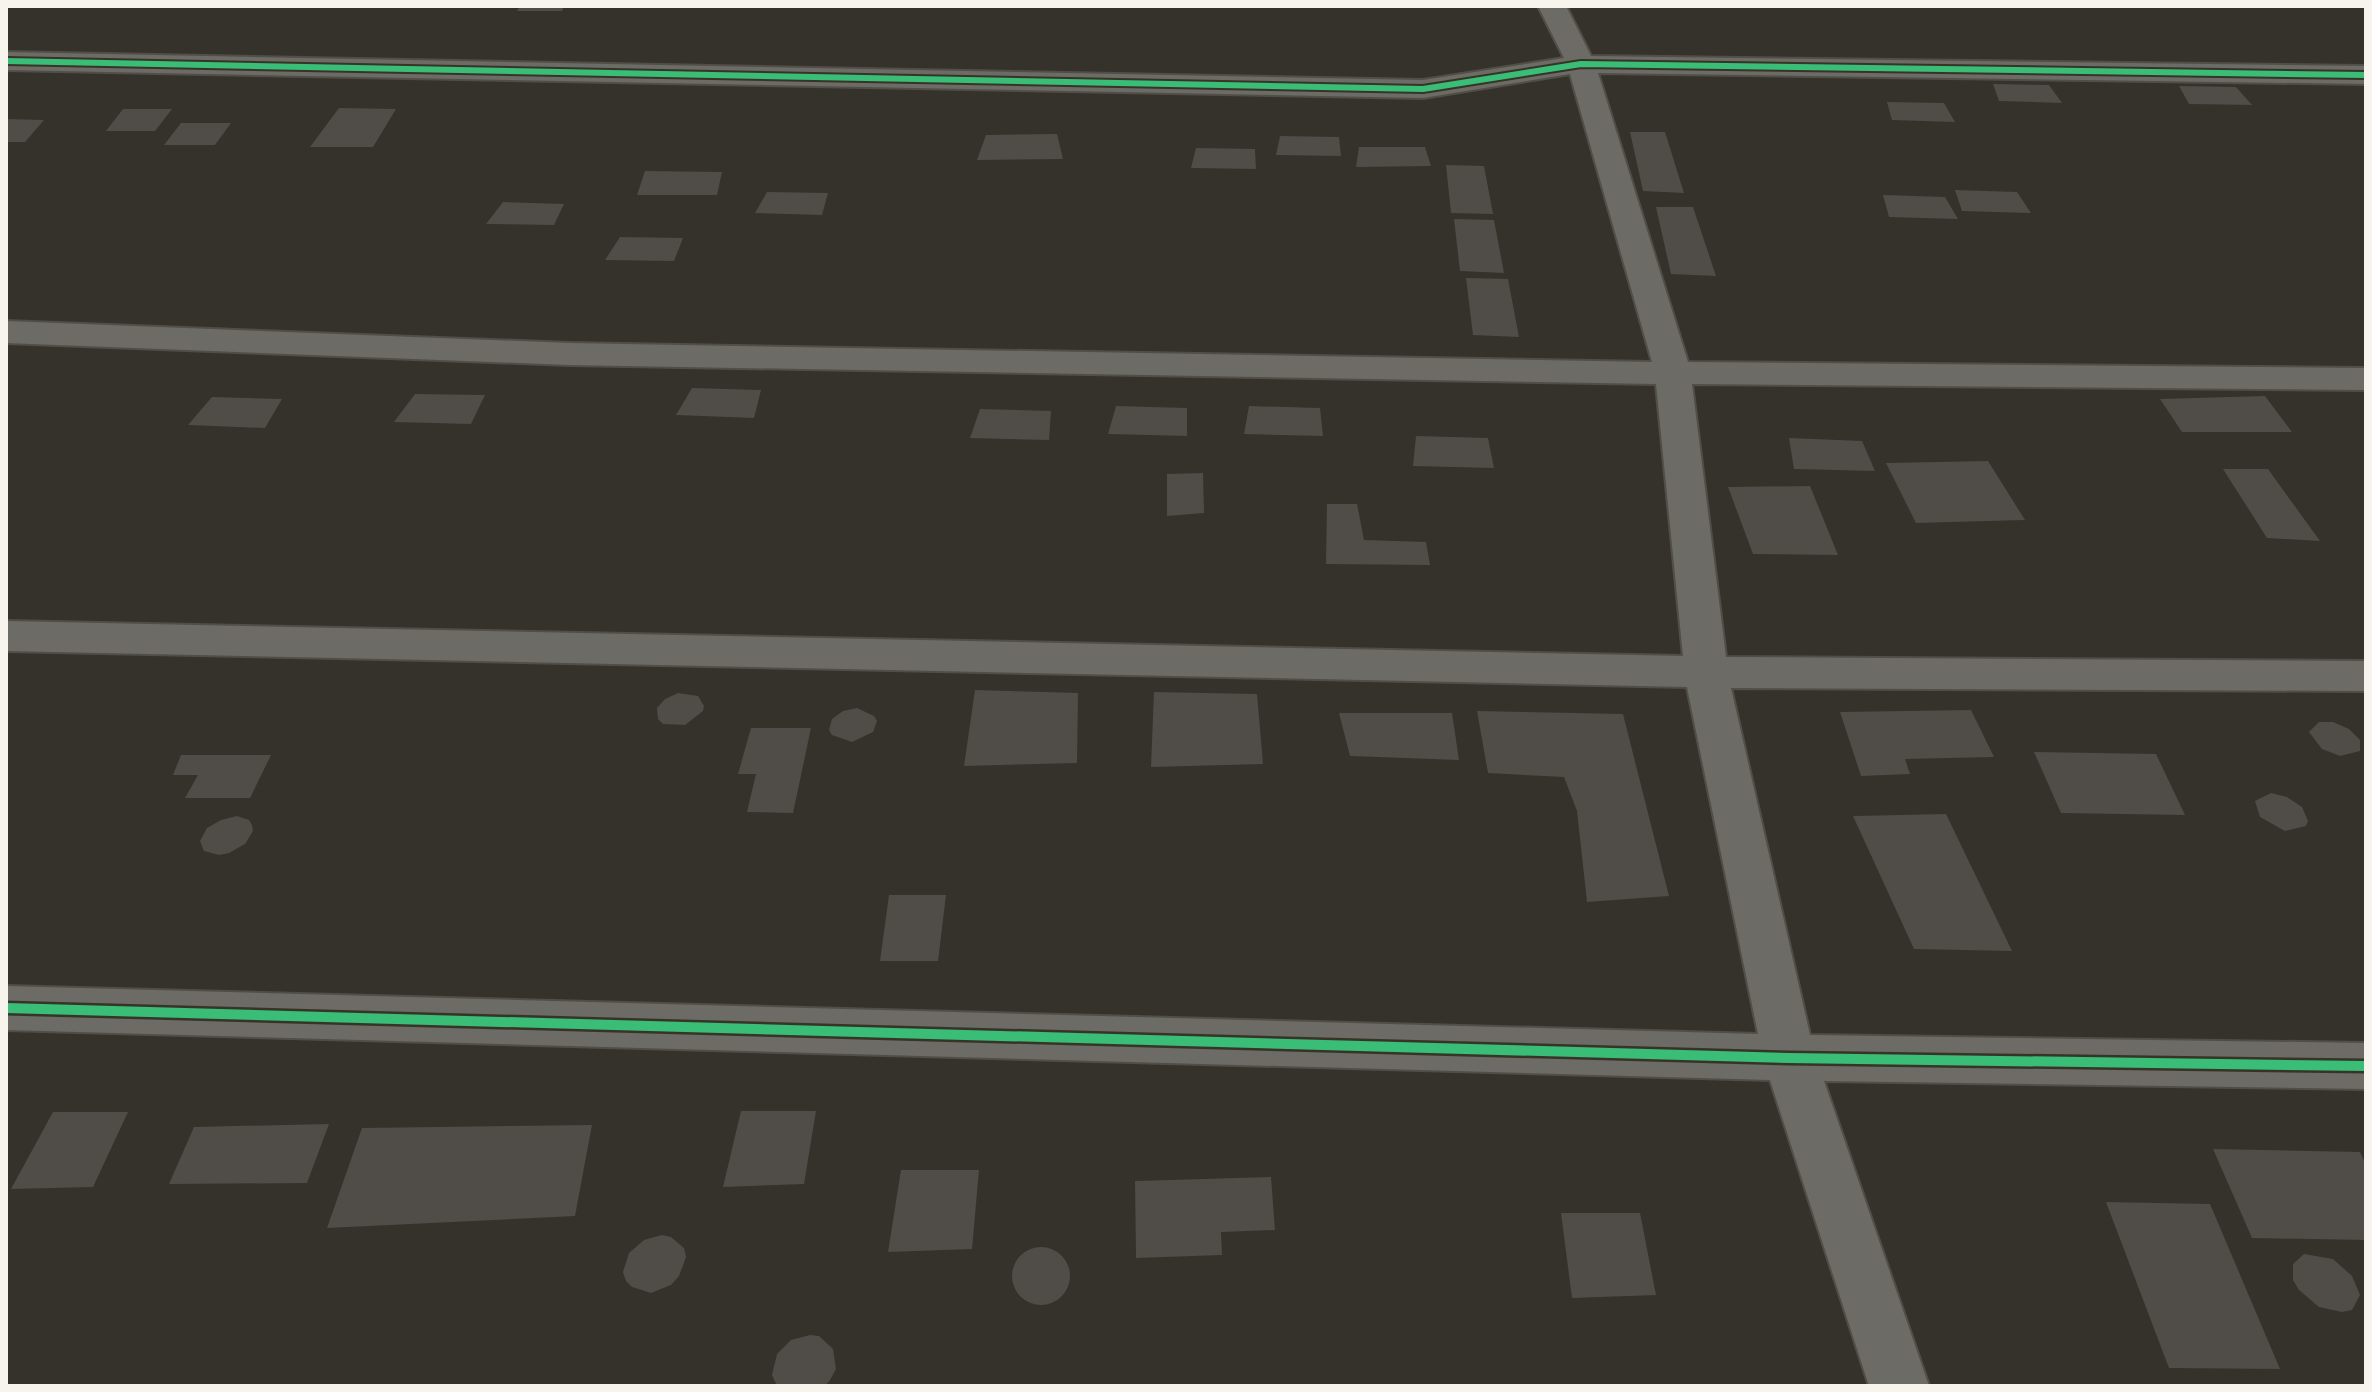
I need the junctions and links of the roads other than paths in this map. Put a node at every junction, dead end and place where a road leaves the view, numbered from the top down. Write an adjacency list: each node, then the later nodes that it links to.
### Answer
1 (1552, 6): 3 (street)
2 (6, 61): 3 (street)
3 (1581, 64): 4 (street); 6 (street)
4 (2366, 75)
5 (6, 332): 6 (street)
6 (1673, 373): 7 (street); 9 (street)
7 (2366, 379)
8 (6, 636): 9 (street)
9 (1706, 672): 10 (street); 12 (street)
10 (2366, 676)
11 (6, 1008): 12 (street)
12 (1789, 1058): 13 (street); 14 (street)
13 (2366, 1066)
14 (1899, 1386)

